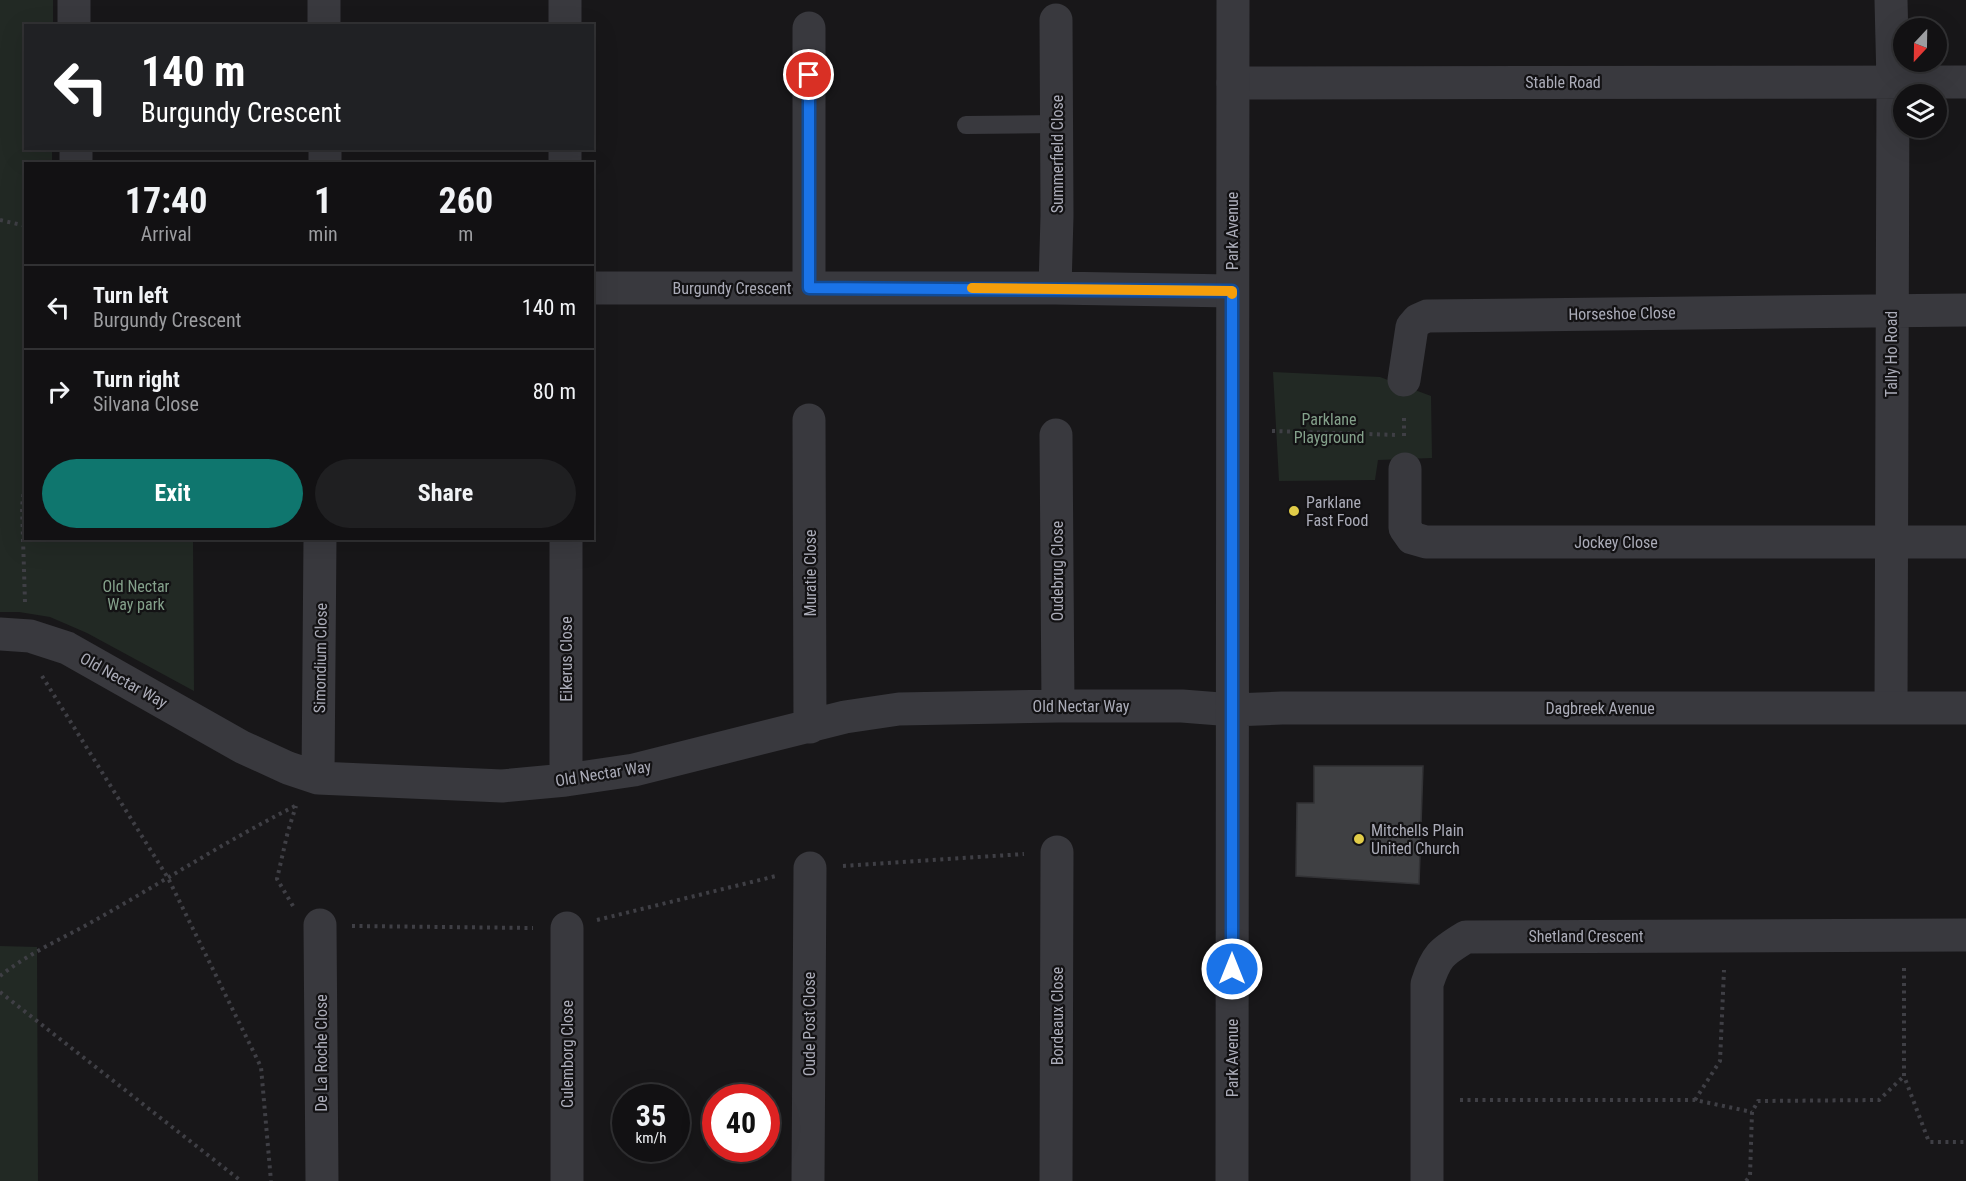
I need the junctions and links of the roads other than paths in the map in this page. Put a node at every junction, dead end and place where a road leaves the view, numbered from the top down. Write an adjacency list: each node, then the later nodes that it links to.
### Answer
1 (74, 0): 7 (street)
2 (324, 0): 8 (street)
3 (565, 0): 9 (street)
4 (1233, 0): 13 (street, Park Avenue)
5 (1891, 0): 11 (street, Tally Ho Road)
6 (1056, 20): 14 (street, Summerfield Close)
7 (74, 24)
8 (324, 24)
9 (565, 24)
10 (809, 28): 17 (street)
11 (1893, 82): 12 (street, Stable Road); 13 (street, Stable Road); 20 (street, Tally Ho Road)
12 (1966, 82)
13 (1233, 83): 19 (street, Park Avenue)
14 (1057, 124): 15 (lane); 18 (street, Summerfield Close)
15 (966, 125)
16 (594, 288): 17 (street, Burgundy Crescent)
17 (809, 288): 18 (street, Burgundy Crescent)
18 (1055, 288): 19 (street, Burgundy Crescent)
19 (1232, 291): 34 (street, Park Avenue)
20 (1891, 310): 21 (street, Horseshoe Close); 22 (street, Horseshoe Close); 28 (street, Tally Ho Road)
21 (1966, 310)
22 (1404, 380)
23 (809, 420): 35 (street, Muratie Close)
24 (1056, 435): 31 (street, Oudebrug Close)
25 (1404, 469): 28 (street, Jockey Close)
26 (320, 540): 37 (street, Simondium Close)
27 (566, 540): 36 (street, Eikerus Close)
28 (1892, 542): 29 (street); 32 (street, Tally Ho Road)
29 (1966, 542)
30 (15, 635): 37 (street, Old Nectar Way)
31 (1058, 706): 34 (street, Old Nectar Way); 35 (street, Old Nectar Way)
32 (1891, 707): 33 (street, Dagbreek Avenue); 34 (street, Dagbreek Avenue)
33 (1966, 708)
34 (1233, 710): 47 (street, Park Avenue)
35 (810, 727): 36 (street, Old Nectar Way)
36 (566, 780): 37 (street, Old Nectar Way)
37 (311, 790)
38 (1058, 852): 46 (street, Bordeaux Close)
39 (810, 868): 45 (street, Oude Post Close)
40 (320, 925): 43 (street, De La Roche Close)
41 (567, 928): 44 (street, Culemborg Close)
42 (1966, 935): 48 (street, Shetland Crescent)
43 (322, 1181)
44 (567, 1181)
45 (808, 1181)
46 (1056, 1181)
47 (1232, 1181)
48 (1427, 1181)

